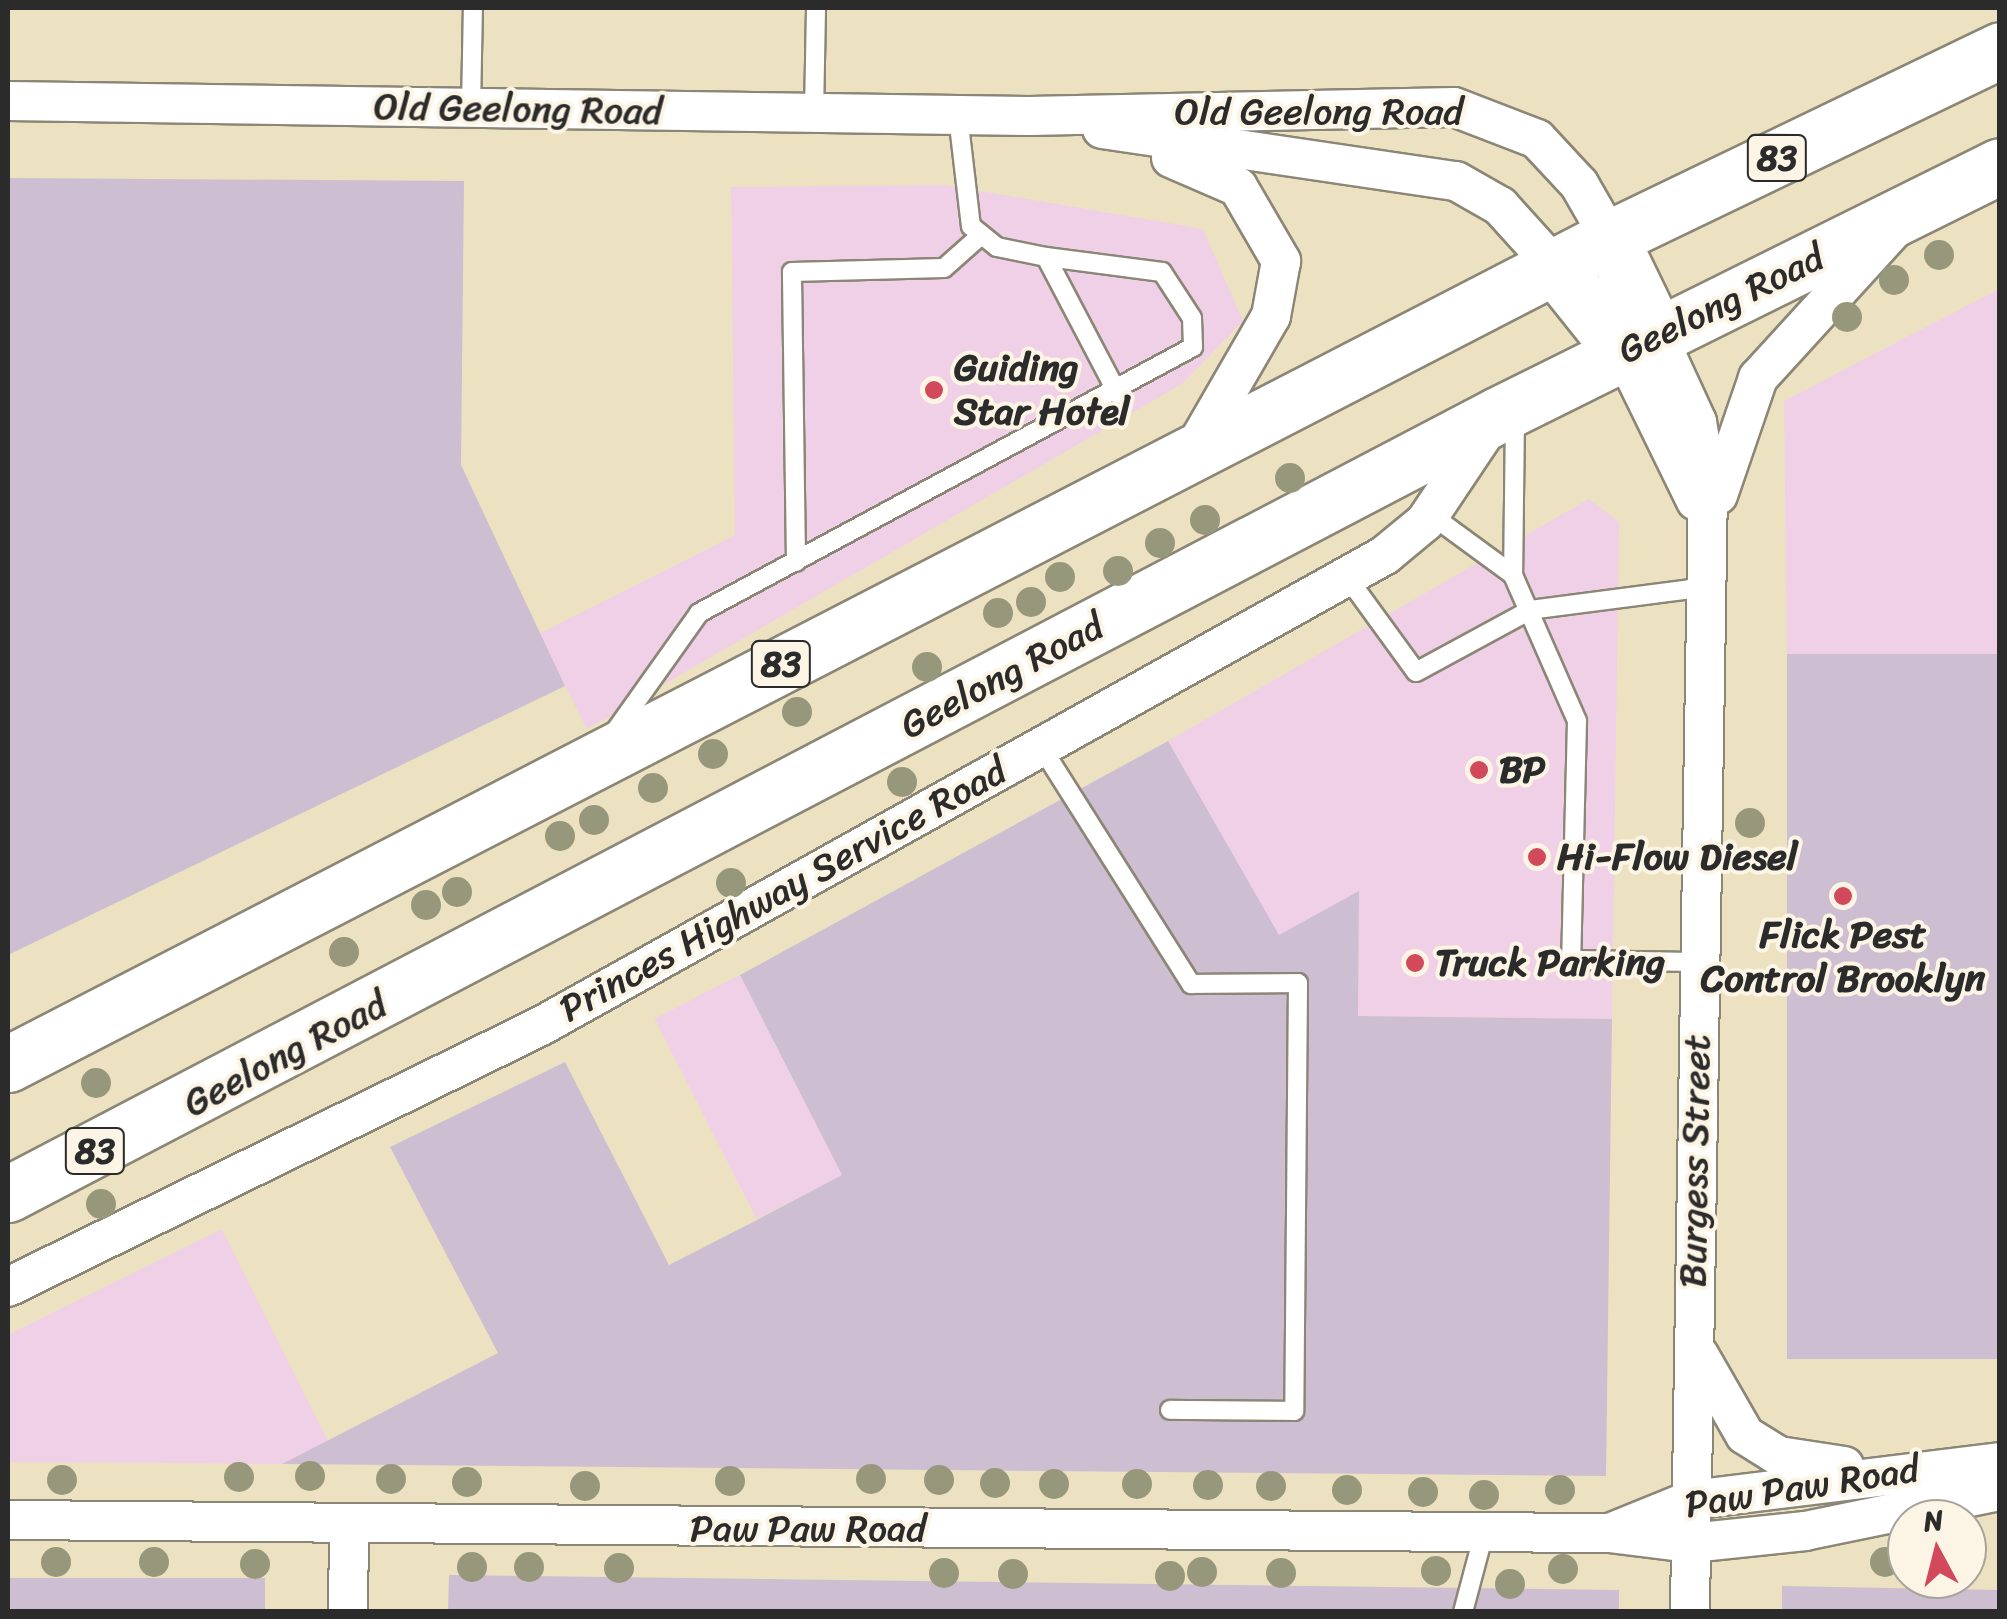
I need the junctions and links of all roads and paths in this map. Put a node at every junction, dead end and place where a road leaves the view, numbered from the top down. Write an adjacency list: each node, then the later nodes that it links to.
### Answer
1 (473, 8): 5 (lane)
2 (816, 8): 6 (lane)
3 (2000, 50): 12 (highway, 83)
4 (8, 102): 5 (street, Old Geelong Road)
5 (472, 108): 6 (street, Old Geelong Road)
6 (814, 113): 7 (street, Old Geelong Road)
7 (958, 116): 8 (street, Old Geelong Road); 11 (lane)
8 (1029, 116): 12 (street, Old Geelong Road); 14 (street, Old Geelong Road); 18 (street)
9 (2000, 166): 10 (highway, Geelong Road / 83)
10 (1912, 210): 15 (highway, Geelong Road / 83); 20 (street)
11 (979, 237): 13 (lane); 21 (lane)
12 (1610, 238): 14 (highway, 83); 15 (highway)
13 (1046, 258): 16 (lane); 16 (lane)
14 (1556, 268): 15 (highway); 18 (highway, 83)
15 (1640, 344): 17 (highway, Geelong Road / 83); 20 (street, Burgess Street)
16 (1118, 394): 21 (lane)
17 (1506, 411): 19 (street, Princes Highway Service Road); 22 (lane); 30 (highway, Geelong Road / 83)
18 (1193, 452): 27 (highway, 83)
19 (1430, 514): 22 (lane); 23 (street, Princes Highway Service Road)
20 (1708, 532): 24 (street, Burgess Street)
21 (796, 562): 27 (lane)
22 (1514, 574): 25 (lane)
23 (1346, 577): 25 (lane); 26 (street, Princes Highway Service Road)
24 (1706, 587): 25 (lane); 28 (street, Burgess Street)
25 (1530, 610): 28 (lane)
26 (1040, 745): 31 (street, Princes Highway Service Road); 33 (lane)
27 (596, 760): 29 (highway, 83)
28 (1700, 962): 32 (street, Burgess Street)
29 (8, 1064)
30 (8, 1194)
31 (8, 1287)
32 (1692, 1308): 35 (street); 37 (street, Burgess Street)
33 (1170, 1410)
34 (2000, 1462): 35 (street, Paw Paw Road)
35 (1918, 1465): 37 (street, Paw Paw Road)
36 (2000, 1491): 42 (street, Paw Paw Road)
37 (1691, 1500): 41 (street, Paw Paw Road); 42 (street, Burgess Street)
38 (8, 1520): 39 (street, Paw Paw Road)
39 (349, 1526): 40 (street, Paw Paw Road); 43 (street)
40 (1484, 1533): 41 (street, Paw Paw Road); 44 (lane)
41 (1609, 1534): 42 (street, Paw Paw Road)
42 (1691, 1543): 45 (street, Burgess Street)
43 (348, 1612)
44 (1463, 1612)
45 (1690, 1612)

